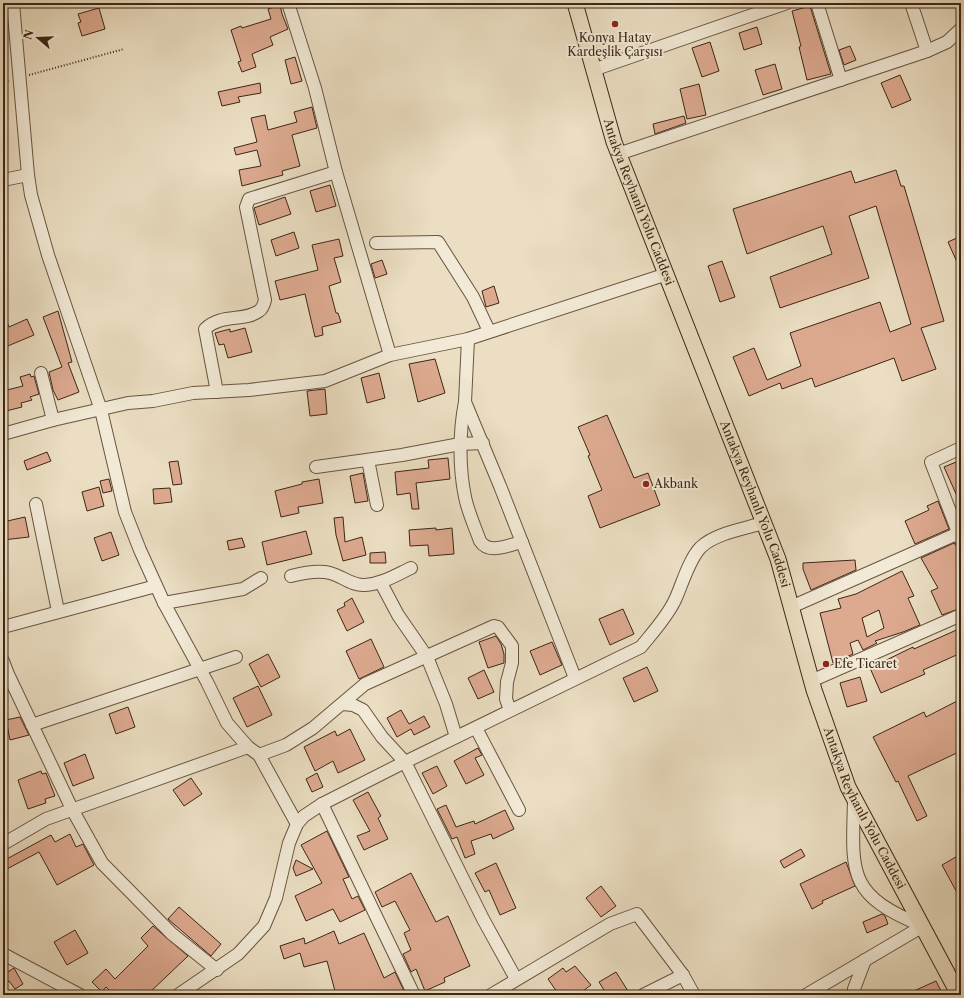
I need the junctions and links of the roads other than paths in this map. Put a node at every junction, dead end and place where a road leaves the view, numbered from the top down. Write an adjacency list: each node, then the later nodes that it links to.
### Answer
1 (13, 3): 13 (street)
2 (288, 3): 12 (street)
3 (575, 3): 9 (main road, Antakya Reyhanlı Yolu Caddesi)
4 (787, 3): 9 (street)
5 (817, 3): 10 (street)
6 (911, 3): 8 (street)
7 (960, 32): 8 (street)
8 (927, 51): 10 (street)
9 (593, 70): 11 (main road, Antakya Reyhanlı Yolu Caddesi)
10 (841, 80): 11 (street)
11 (618, 154): 16 (main road, Antakya Reyhanlı Yolu Caddesi)
12 (336, 172): 19 (street); 21 (street)
13 (28, 175): 14 (street); 23 (street)
14 (3, 180)
15 (376, 243): 17 (street)
16 (667, 274): 17 (street); 33 (main road, Antakya Reyhanlı Yolu Caddesi)
17 (488, 331): 18 (street)
18 (468, 339): 19 (street); 22 (street)
19 (390, 355): 21 (street)
20 (42, 373): 24 (street)
21 (217, 392): 23 (street)
22 (465, 402): 26 (street); 27 (street)
23 (101, 410): 24 (street); 40 (street)
24 (53, 420): 25 (street)
25 (3, 434)
26 (483, 443): 27 (street); 35 (street)
27 (460, 444): 29 (street); 35 (street)
28 (961, 448): 34 (street)
29 (368, 460): 30 (street); 32 (street)
30 (316, 467)
31 (36, 504): 43 (street)
32 (377, 505)
33 (764, 523): 42 (main road, Antakya Reyhanlı Yolu Caddesi); 50 (street)
34 (960, 536): 42 (street)
35 (522, 542): 50 (street)
36 (411, 568): 39 (street)
37 (291, 576): 39 (street)
38 (261, 578): 41 (street)
39 (381, 583): 47 (street)
40 (156, 586): 41 (street); 43 (street)
41 (164, 603): 49 (street)
42 (791, 607): 51 (main road, Antakya Reyhanlı Yolu Caddesi)
43 (58, 611): 45 (street)
44 (961, 615): 51 (street)
45 (3, 627)
46 (236, 657): 49 (street)
47 (428, 657): 52 (street); 53 (street); 56 (street)
48 (4, 668): 54 (street)
49 (200, 670): 54 (street); 57 (street)
50 (575, 678): 53 (street)
51 (811, 681): 60 (main road, Antakya Reyhanlı Yolu Caddesi)
52 (342, 704): 58 (street); 59 (street)
53 (510, 710): 55 (street)
54 (32, 725): 62 (street)
55 (476, 728): 56 (street); 63 (street)
56 (456, 737): 59 (street)
57 (248, 747): 58 (street); 62 (street)
58 (259, 755): 64 (street)
59 (405, 762): 61 (street); 71 (street)
60 (854, 800): 66 (main road, Antakya Reyhanlı Yolu Caddesi); 66 (street)
61 (322, 804): 64 (street); 74 (street)
62 (72, 809): 65 (street); 69 (street)
63 (519, 810)
64 (297, 824): 69 (street)
65 (3, 844)
66 (923, 926): 68 (street); 80 (main road, Antakya Reyhanlı Yolu Caddesi)
67 (3, 954): 72 (street)
68 (865, 960): 78 (street); 79 (street)
69 (217, 970): 73 (street)
70 (683, 975): 71 (street); 76 (street); 77 (street)
71 (516, 979): 75 (street)
72 (80, 995)
73 (178, 995)
74 (414, 995)
75 (491, 995)
76 (643, 995)
77 (694, 995)
78 (806, 995)
79 (856, 995)
80 (959, 995)

